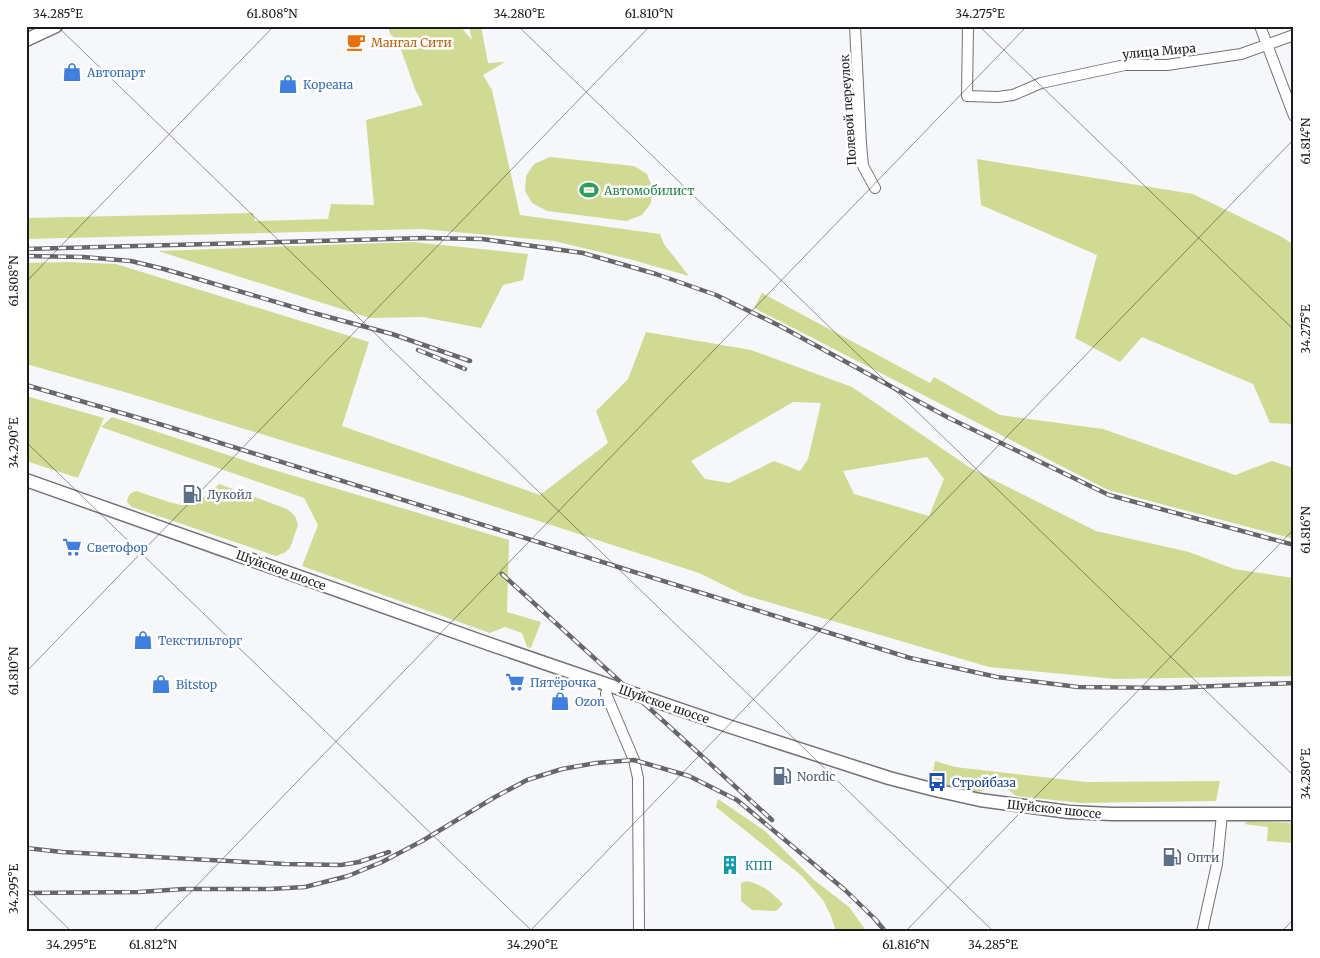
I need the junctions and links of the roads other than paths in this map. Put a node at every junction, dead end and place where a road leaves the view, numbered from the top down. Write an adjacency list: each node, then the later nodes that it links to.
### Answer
1 (56, 26): 6 (main road)
2 (855, 26): 9 (street, Полевой переулок)
3 (968, 26): 7 (street, улица Мира)
4 (1260, 26): 7 (street)
5 (1294, 34): 7 (street, улица Мира)
6 (26, 40)
7 (1267, 44): 8 (street)
8 (1294, 116)
9 (875, 188)
10 (26, 480): 11 (main road, Шуйское шоссе)
11 (608, 685): 12 (main road, Шуйское шоссе); 14 (street)
12 (1222, 814): 13 (main road, Шуйское шоссе); 15 (street)
13 (1294, 814)
14 (639, 932)
15 (1202, 932)

